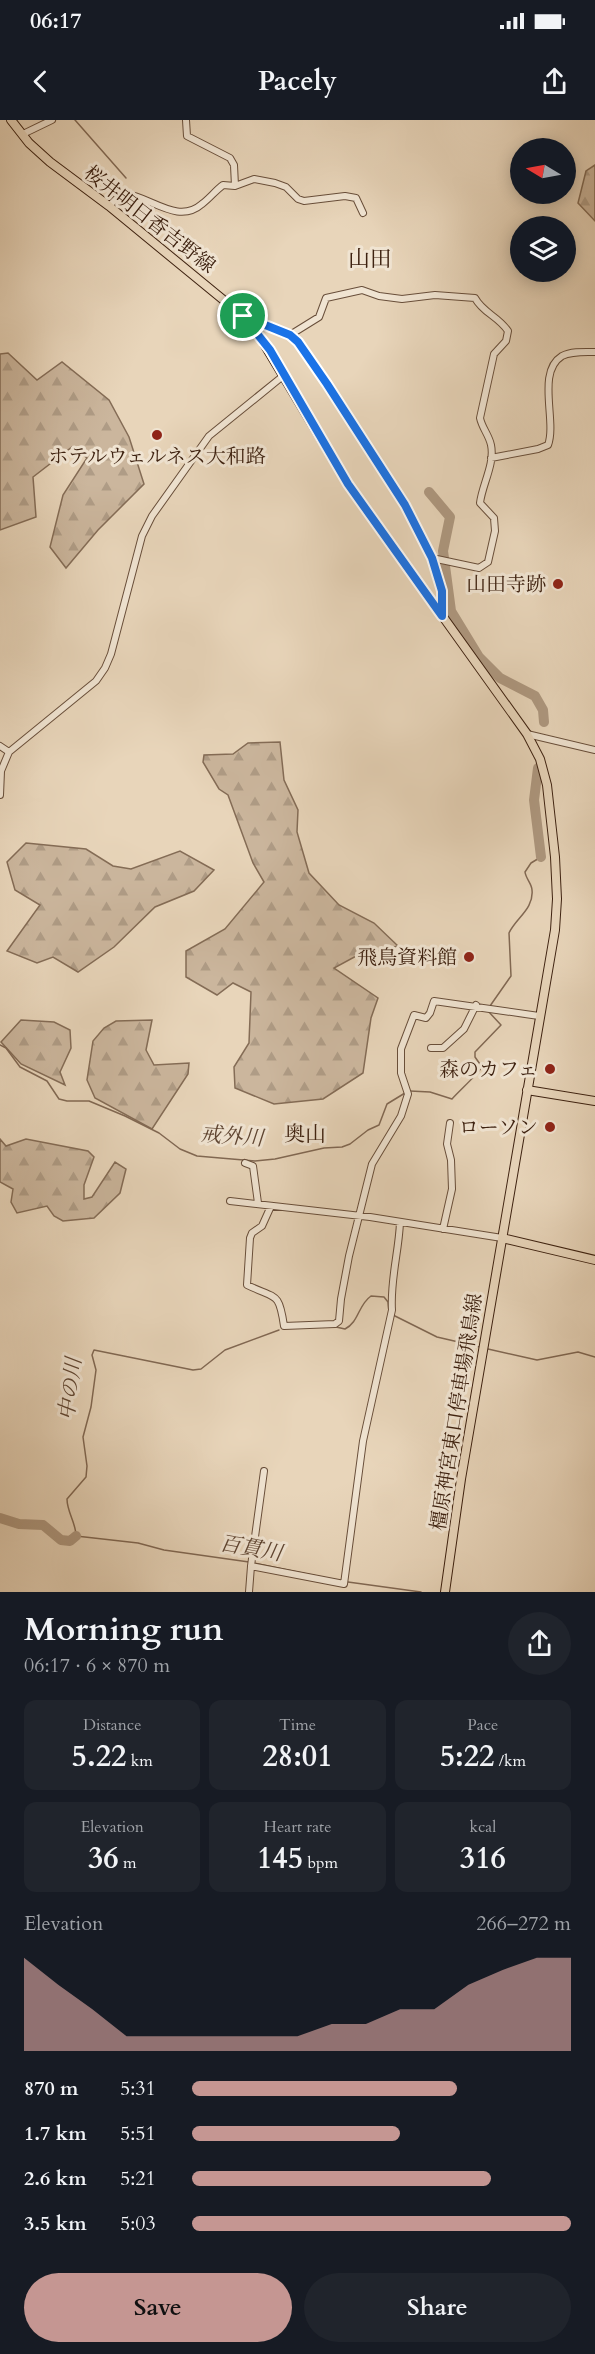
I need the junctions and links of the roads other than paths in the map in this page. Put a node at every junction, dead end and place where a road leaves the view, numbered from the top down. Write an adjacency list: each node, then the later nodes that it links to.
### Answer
1 (11, 120): 4 (main road, 桜井明日香吉野線)
2 (52, 120): 4 (street)
3 (186, 120): 5 (street)
4 (23, 134): 6 (main road, 桜井明日香吉野線)
5 (235, 186): 6 (street); 7 (street)
6 (109, 206): 8 (main road, 桜井明日香吉野線)
7 (363, 213)
8 (243, 316): 9 (street); 11 (main road, 桜井明日香吉野線)
9 (290, 335): 12 (street); 13 (street)
10 (595, 352): 12 (street)
11 (283, 376): 14 (main road, 桜井明日香吉野線); 18 (street)
12 (490, 458): 13 (street)
13 (432, 558): 14 (street)
14 (442, 616): 15 (main road, 桜井明日香吉野線)
15 (527, 734): 17 (street); 21 (main road, 桜井明日香吉野線)
16 (0, 746): 18 (street)
17 (595, 750)
18 (9, 752): 19 (street)
19 (0, 795)
20 (476, 1005): 21 (street); 22 (street); 30 (street)
21 (539, 1016): 23 (main road, 桜井明日香吉野線)
22 (431, 1048)
23 (527, 1090): 24 (main road); 33 (main road, 橿原神宮東口停車場飛鳥線)
24 (595, 1101)
25 (450, 1123): 32 (street)
26 (245, 1163): 28 (street)
27 (230, 1201): 28 (street)
28 (258, 1203): 29 (street)
29 (271, 1206): 30 (street); 30 (street)
30 (359, 1216): 31 (street)
31 (400, 1222): 32 (street); 36 (street)
32 (443, 1229): 33 (street)
33 (502, 1238): 34 (main road); 38 (main road, 橿原神宮東口停車場飛鳥線)
34 (595, 1260)
35 (264, 1472): 36 (street)
36 (252, 1563): 37 (street)
37 (249, 1592)
38 (445, 1592)

